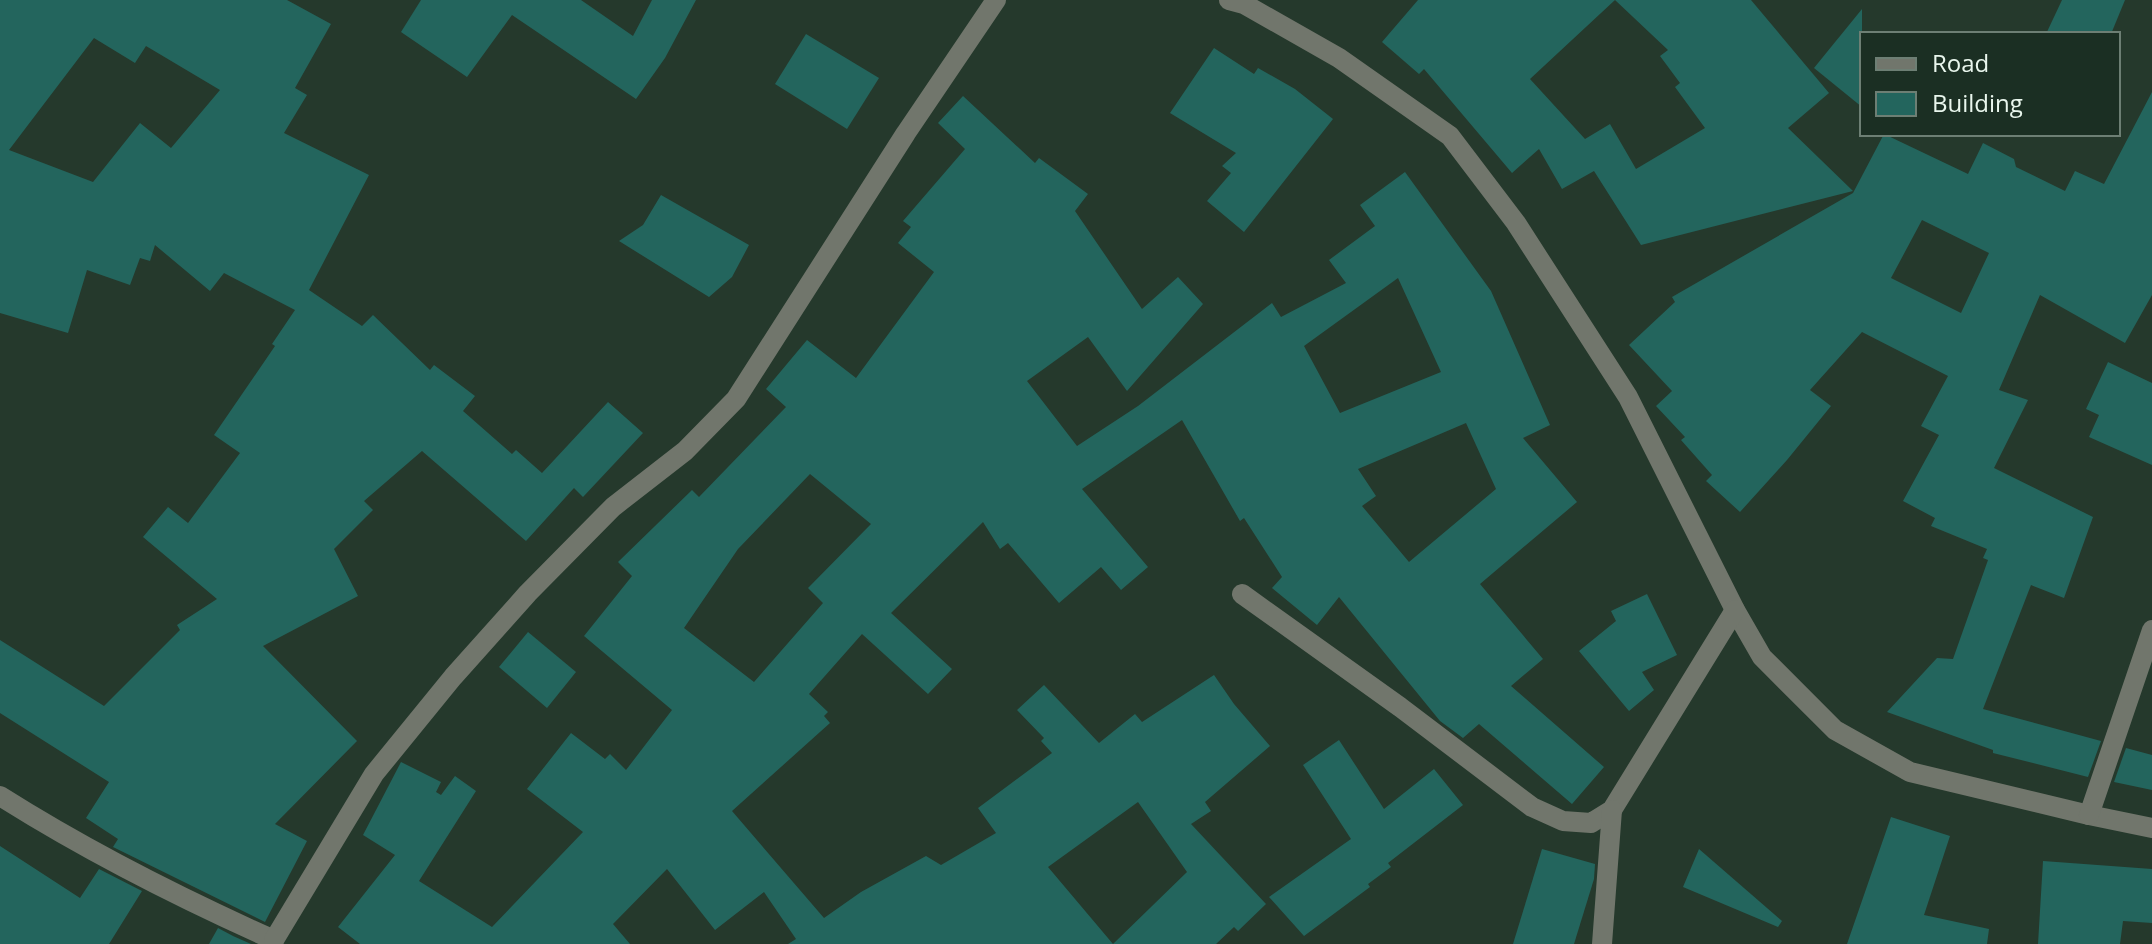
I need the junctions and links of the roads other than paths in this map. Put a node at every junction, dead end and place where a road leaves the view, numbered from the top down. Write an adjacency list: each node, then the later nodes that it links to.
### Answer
1 (996, 0): 10 (street)
2 (1229, 0): 4 (street)
3 (1242, 594): 7 (street)
4 (1735, 610): 7 (street); 8 (street)
5 (2152, 630): 8 (street)
6 (0, 796): 10 (street)
7 (1612, 810): 11 (street)
8 (2089, 815): 9 (street)
9 (2152, 828)
10 (273, 942)
11 (1602, 944)

